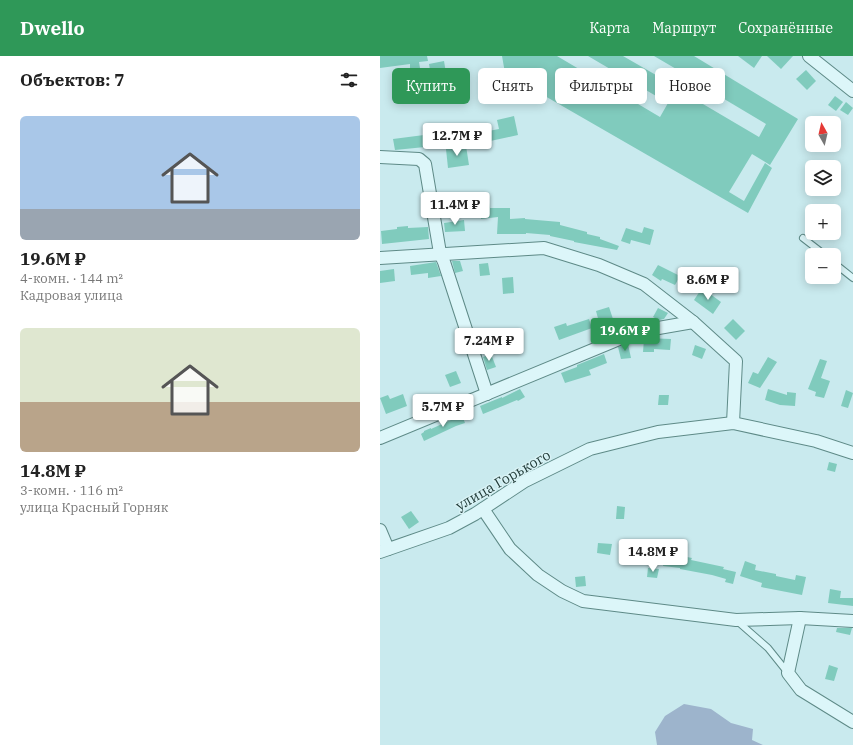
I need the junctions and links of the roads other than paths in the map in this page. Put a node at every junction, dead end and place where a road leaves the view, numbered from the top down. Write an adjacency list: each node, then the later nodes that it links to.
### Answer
1 (809, 56): 2 (street)
2 (853, 91)
3 (380, 157): 6 (street)
4 (803, 238): 5 (lane)
5 (816, 248)
6 (440, 254): 7 (street); 10 (street); 11 (street)
7 (380, 258)
8 (841, 269): 9 (lane)
9 (853, 278)
10 (694, 322): 11 (street); 12 (street)
11 (487, 394): 13 (street)
12 (733, 423): 14 (street, улица Горького); 15 (street, улица Горького)
13 (380, 438)
14 (853, 453)
15 (483, 509): 17 (street, улица Горького); 19 (street)
16 (380, 530): 17 (street)
17 (384, 551)
18 (800, 618): 19 (street); 20 (street); 21 (street)
19 (736, 620): 21 (lane)
20 (853, 621)
21 (788, 673): 22 (street)
22 (853, 722)

